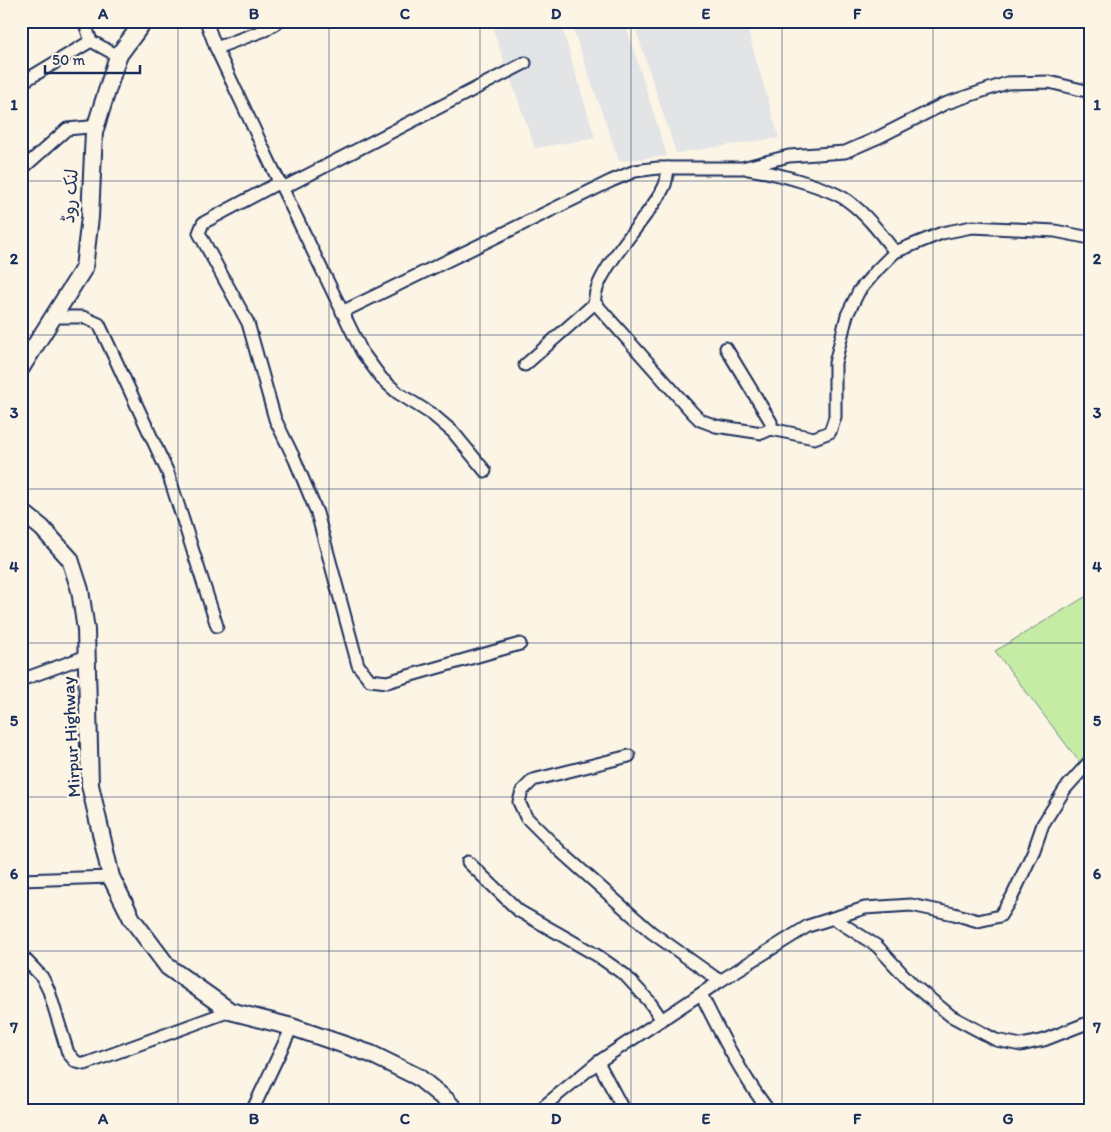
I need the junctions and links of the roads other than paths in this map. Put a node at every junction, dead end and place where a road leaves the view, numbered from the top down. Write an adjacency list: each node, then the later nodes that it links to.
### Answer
1 (84, 21): 5 (street)
2 (144, 21): 7 (main road, لنک روڈ)
3 (206, 21): 6 (street)
4 (279, 21): 6 (street)
5 (91, 41): 7 (street); 9 (street)
6 (216, 48): 15 (street)
7 (118, 56): 11 (main road, لنک روڈ)
8 (525, 64): 15 (street)
9 (21, 83)
10 (1090, 92): 13 (street)
11 (94, 132): 14 (street); 20 (main road, لنک روڈ)
12 (668, 168): 13 (street); 18 (street); 19 (street)
13 (742, 168): 17 (street)
14 (21, 170)
15 (281, 185): 19 (street); 28 (street)
16 (1090, 238): 17 (street)
17 (895, 252): 24 (street)
18 (595, 303): 22 (street); 24 (street)
19 (342, 312): 25 (street)
20 (53, 317): 23 (main road, لنک روڈ); 27 (street)
21 (726, 348): 24 (street)
22 (526, 365)
23 (21, 368)
24 (771, 429)
25 (485, 471)
26 (21, 511): 29 (main road, Mirpur Highway)
27 (217, 626)
28 (520, 644)
29 (87, 656): 30 (street); 34 (main road, Mirpur Highway)
30 (21, 680)
31 (629, 756): 38 (street)
32 (1090, 761): 36 (street)
33 (468, 862): 41 (street)
34 (110, 877): 35 (street); 40 (main road, Mirpur Highway)
35 (21, 880)
36 (833, 918): 38 (street); 42 (street)
37 (21, 955): 40 (street)
38 (720, 981): 39 (street)
39 (701, 994): 41 (street); 49 (street)
40 (230, 1011): 43 (main road, Mirpur Highway)
41 (662, 1020): 44 (street)
42 (1090, 1022)
43 (292, 1027): 45 (street); 46 (main road, Mirpur Highway)
44 (598, 1062): 47 (street); 48 (street)
45 (252, 1111)
46 (456, 1111)
47 (538, 1111)
48 (624, 1111)
49 (769, 1111)

